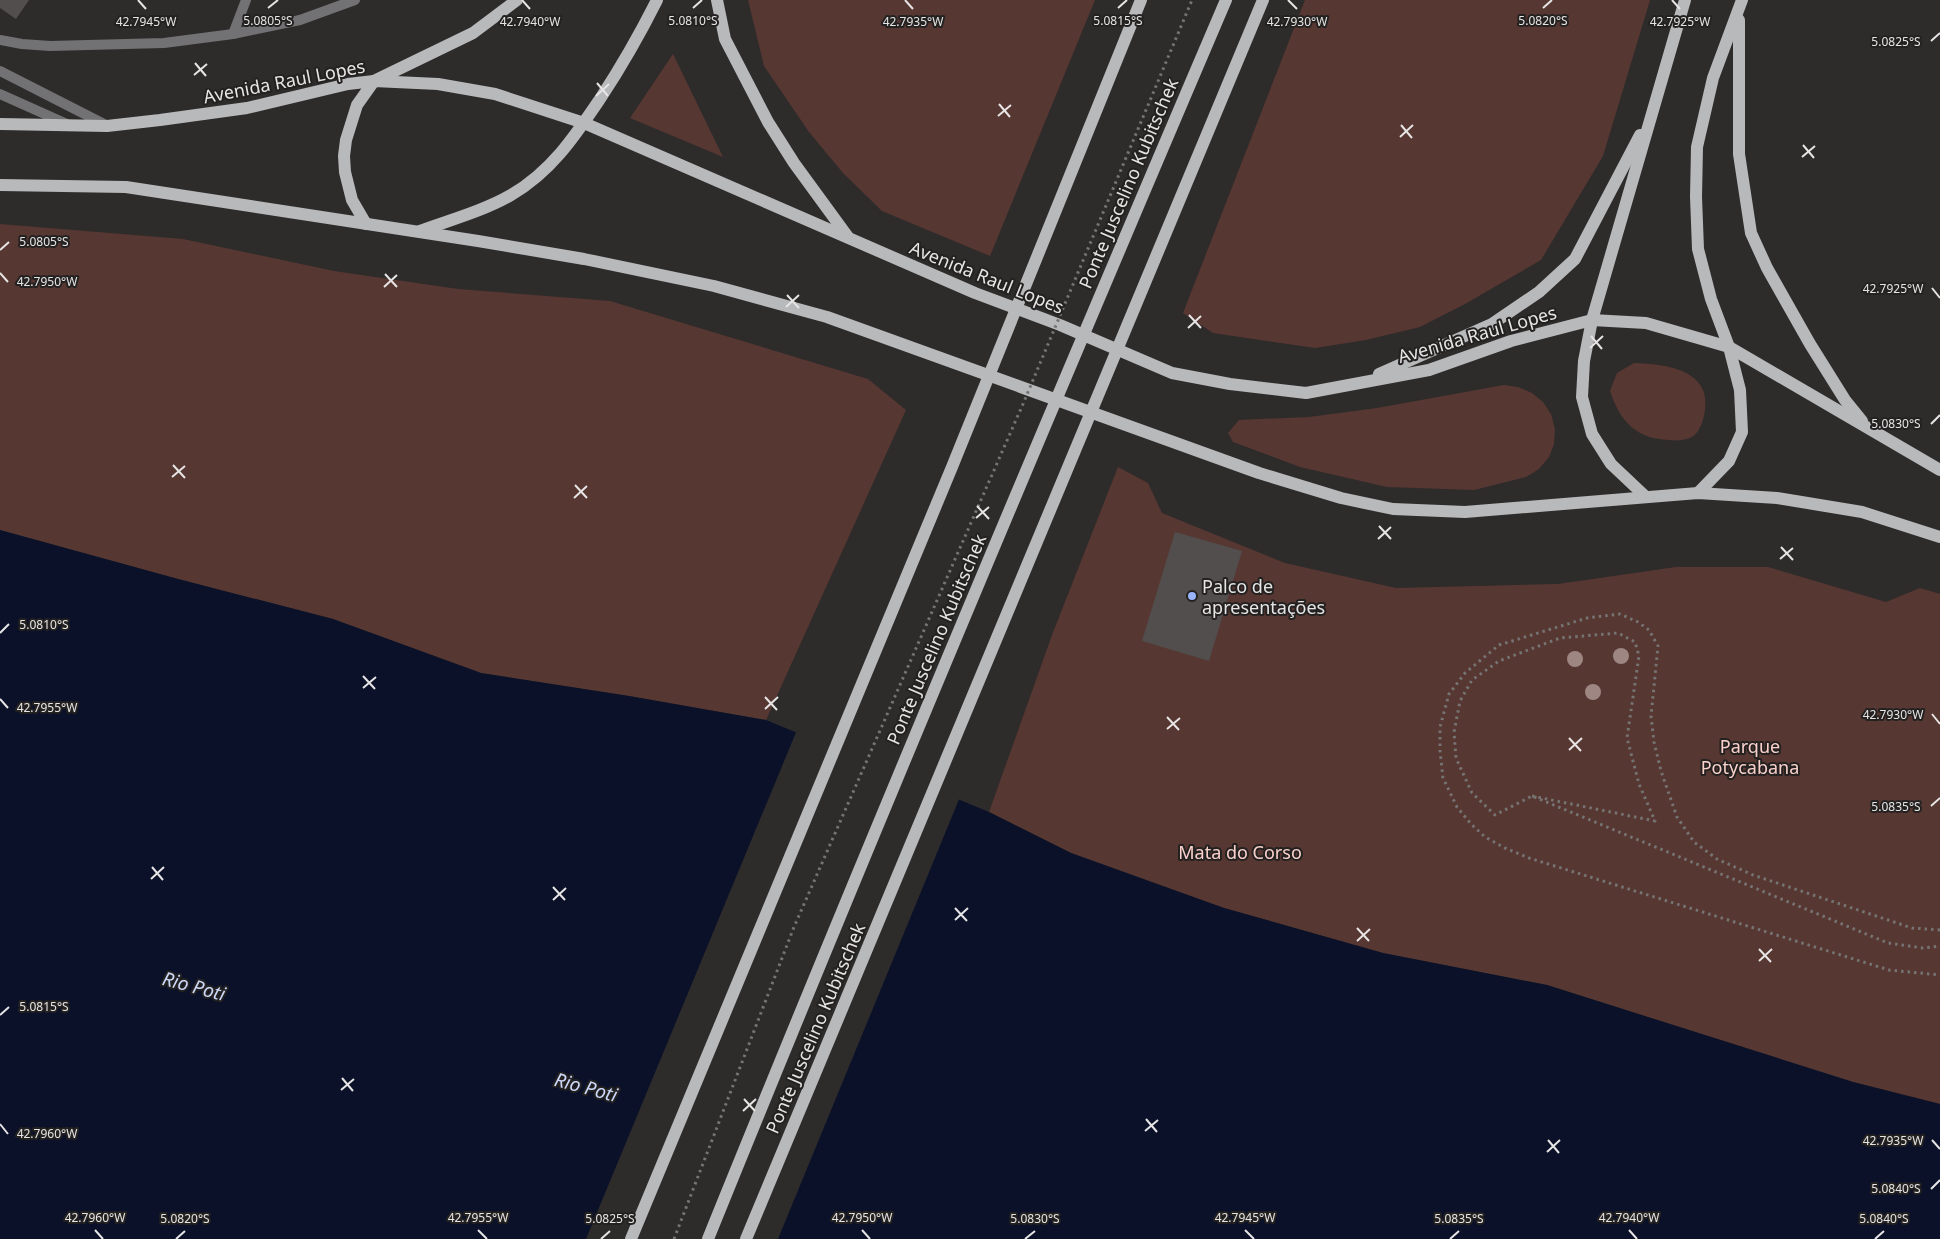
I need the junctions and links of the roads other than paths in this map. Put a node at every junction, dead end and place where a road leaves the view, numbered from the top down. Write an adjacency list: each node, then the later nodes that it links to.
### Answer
1 (246, 0): 12 (lane)
2 (355, 0): 12 (lane)
3 (517, 0): 15 (main road)
4 (656, 0): 18 (main road)
5 (717, 0): 25 (main road)
6 (1141, 0): 34 (main road, bridge)
7 (1226, 0): 35 (main road, Ponte Juscelino Kubitschek, bridge)
8 (1263, 0): 36 (main road, Ponte Juscelino Kubitschek, bridge)
9 (1685, 0): 17 (main road)
10 (1742, 0): 11 (main road)
11 (1739, 13): 27 (main road); 29 (main road)
12 (233, 34): 13 (lane)
13 (0, 40)
14 (0, 72): 21 (lane)
15 (374, 81): 18 (main road, Avenida Raul Lopes); 21 (main road, Avenida Raul Lopes); 23 (main road)
16 (0, 94): 20 (lane)
17 (1654, 108): 26 (main road); 28 (main road)
18 (584, 123): 24 (main road); 25 (main road, Avenida Raul Lopes)
19 (0, 124): 20 (main road, Avenida Raul Lopes)
20 (67, 124): 21 (main road, Avenida Raul Lopes)
21 (107, 126)
22 (0, 186): 23 (main road)
23 (366, 224): 24 (main road)
24 (417, 232): 32 (main road)
25 (850, 239): 28 (main road, Avenida Raul Lopes)
26 (1592, 320): 27 (main road, Avenida Raul Lopes); 28 (main road, Avenida Raul Lopes); 32 (main road)
27 (1729, 346): 29 (main road, Avenida Raul Lopes); 31 (main road)
28 (1356, 384)
29 (1867, 428): 30 (main road, Avenida Raul Lopes)
30 (1940, 470)
31 (1698, 493): 32 (main road); 33 (main road)
32 (1646, 497)
33 (1940, 537)
34 (631, 1239)
35 (708, 1239)
36 (746, 1239)

